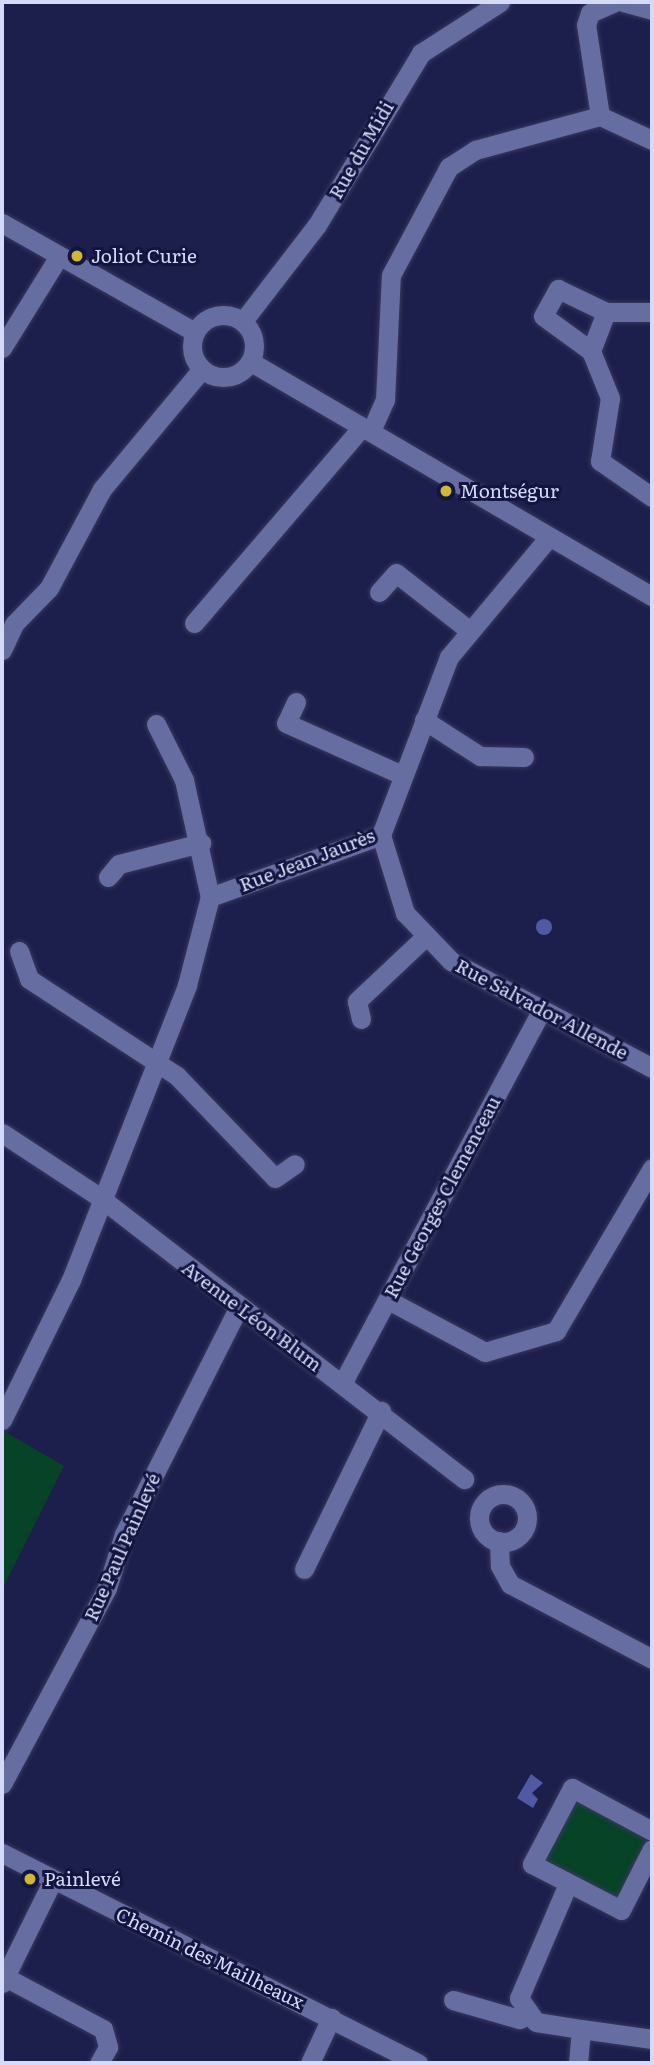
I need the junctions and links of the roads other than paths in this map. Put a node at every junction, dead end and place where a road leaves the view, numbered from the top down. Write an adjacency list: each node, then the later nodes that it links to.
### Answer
1 (499, 2): 12 (street, Rue du Midi)
2 (615, 2): 4 (street)
3 (623, 2): 5 (street)
4 (592, 8): 6 (street)
5 (652, 10)
6 (600, 116): 7 (street); 18 (street)
7 (652, 140)
8 (2, 223): 9 (street)
9 (60, 256): 13 (street); 14 (street)
10 (606, 312): 11 (street); 15 (street); 15 (street)
11 (652, 312)
12 (243, 321): 13 (street); 16 (street)
13 (195, 332): 17 (street)
14 (2, 348)
15 (591, 351): 19 (street)
16 (251, 362): 17 (street); 18 (street)
17 (202, 369): 25 (street)
18 (367, 429): 20 (street); 23 (street)
19 (652, 497)
20 (549, 537): 22 (street); 24 (street, Rue Jean Jaurès)
21 (379, 592): 24 (street)
22 (652, 596)
23 (194, 623)
24 (470, 631): 27 (street, Rue Jean Jaurès)
25 (2, 650)
26 (296, 702): 30 (street)
27 (424, 720): 29 (street); 30 (street, Rue Jean Jaurès)
28 (156, 724): 32 (street)
29 (524, 757)
30 (402, 775): 31 (street, Rue Jean Jaurès)
31 (381, 835): 34 (street, Rue Jean Jaurès); 35 (street, Rue Salvador Allende)
32 (201, 843): 33 (street); 34 (street)
33 (108, 877)
34 (211, 897): 39 (street)
35 (426, 936): 37 (street, Rue Salvador Allende); 38 (street)
36 (19, 951): 39 (street)
37 (542, 1010): 40 (street, Rue Salvador Allende); 45 (street, Rue Georges Clemenceau)
38 (361, 1019)
39 (153, 1062): 42 (street); 44 (street)
40 (652, 1068)
41 (2, 1133): 44 (street, Avenue Léon Blum)
42 (295, 1164)
43 (652, 1168): 45 (street)
44 (98, 1196): 46 (street, Avenue Léon Blum); 49 (street)
45 (388, 1300): 47 (street, Rue Georges Clemenceau)
46 (237, 1308): 47 (street, Avenue Léon Blum); 54 (street, Rue Paul Painlevé)
47 (342, 1384): 48 (street, Avenue Léon Blum)
48 (381, 1411): 50 (street, Avenue Léon Blum); 52 (street)
49 (2, 1420)
50 (464, 1479)
51 (499, 1541): 53 (street)
52 (304, 1569)
53 (652, 1659)
54 (2, 1784)
55 (652, 1831): 59 (street)
56 (652, 1849): 59 (street)
57 (2, 1853): 58 (street, Chemin des Mailheaux)
58 (53, 1881): 60 (street); 63 (street, Chemin des Mailheaux)
59 (567, 1886): 62 (street)
60 (3, 1980): 66 (street)
61 (453, 2000): 62 (street)
62 (530, 2015): 64 (street)
63 (331, 2018): 67 (street); 68 (street, Chemin des Mailheaux)
64 (581, 2029): 65 (street); 69 (street)
65 (652, 2039)
66 (99, 2063)
67 (310, 2063)
68 (418, 2063)
69 (578, 2063)

